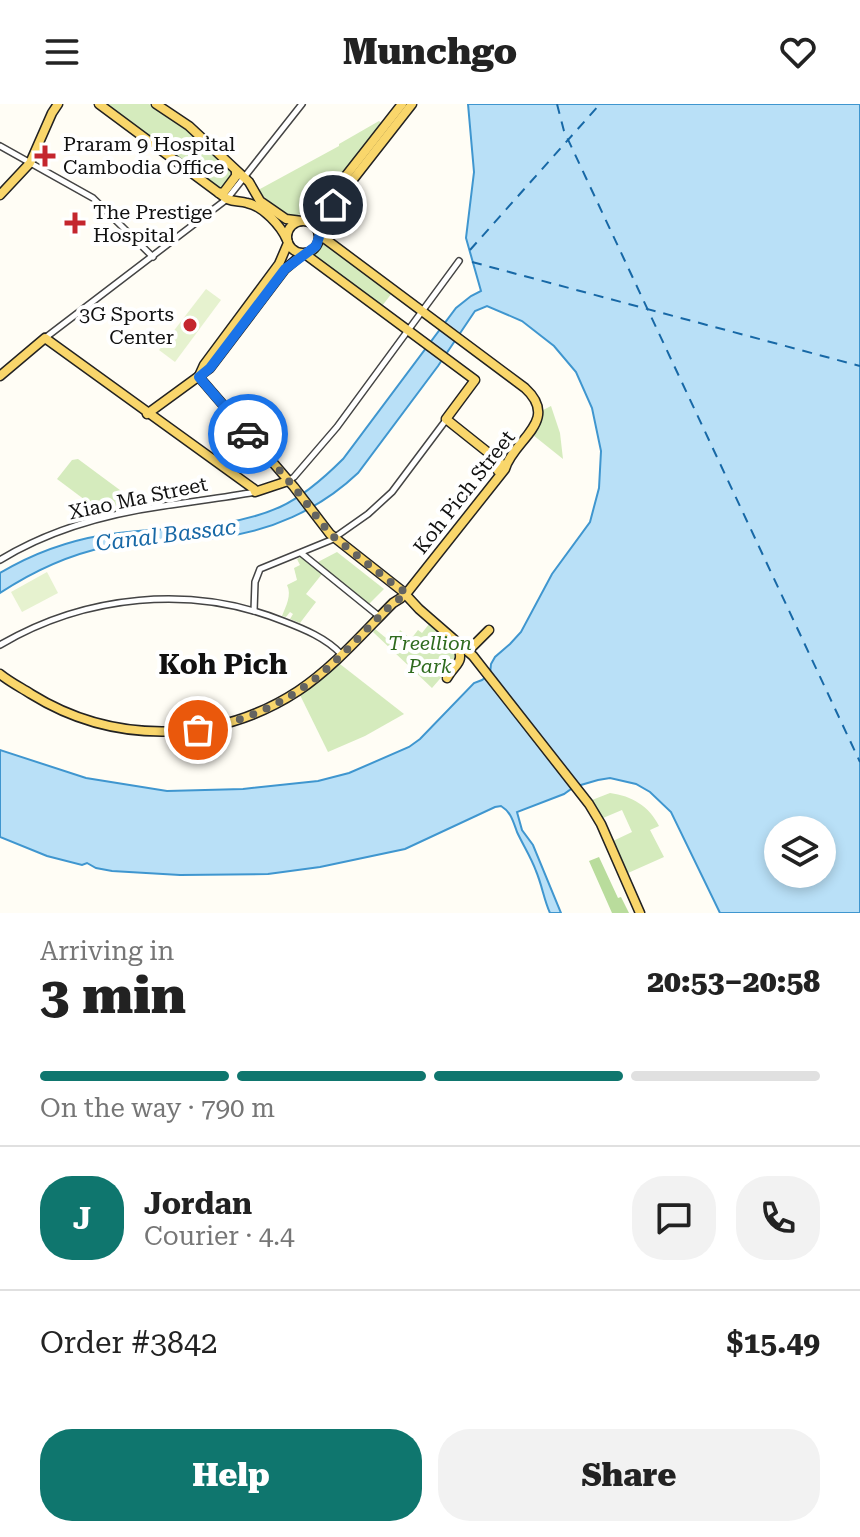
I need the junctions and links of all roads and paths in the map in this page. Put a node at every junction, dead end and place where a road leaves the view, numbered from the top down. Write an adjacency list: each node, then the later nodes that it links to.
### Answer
1 (99, 104): 12 (main road)
2 (156, 104): 10 (main road)
3 (302, 104): 11 (street)
4 (402, 104): 8 (main road)
5 (412, 104): 8 (main road)
6 (54, 107): 9 (main road)
7 (0, 146): 9 (street)
8 (362, 162): 15 (main road); 16 (main road)
9 (30, 163): 13 (main road); 19 (street)
10 (236, 171): 11 (main road); 12 (main road)
11 (244, 177): 14 (street); 15 (main road)
12 (219, 193): 14 (main road)
13 (0, 195)
14 (227, 199): 17 (main road); 19 (street)
15 (303, 220): 16 (main road); 17 (main road)
16 (320, 234): 18 (main road); 21 (main road)
17 (288, 241): 18 (main road); 25 (main road)
18 (304, 254): 22 (main road); 25 (main road)
19 (153, 257): 23 (street)
20 (459, 261): 21 (street)
21 (422, 311): 22 (street); 33 (main road, Koh Pich Street)
22 (408, 330): 27 (main road); 28 (street)
23 (45, 338): 24 (main road); 26 (main road)
24 (0, 376)
25 (199, 377): 26 (main road); 28 (main road)
26 (147, 414): 29 (main road)
27 (446, 419): 30 (street); 33 (main road, Koh Pich Street)
28 (291, 485): 29 (main road, Xiao Ma Street); 30 (main road)
29 (255, 492): 32 (street, Xiao Ma Street)
30 (332, 539): 31 (street); 33 (main road)
31 (301, 553): 34 (street); 35 (street)
32 (0, 560)
33 (401, 596): 35 (main road, Koh Pich Street); 37 (main road)
34 (254, 611): 38 (street); 39 (street)
35 (380, 617): 39 (main road, Koh Pich Street)
36 (489, 630): 37 (main road)
37 (455, 640): 41 (main road); 42 (main road)
38 (0, 645)
39 (341, 654): 40 (main road, Koh Pich Street)
40 (0, 671)
41 (447, 678)
42 (638, 913)

